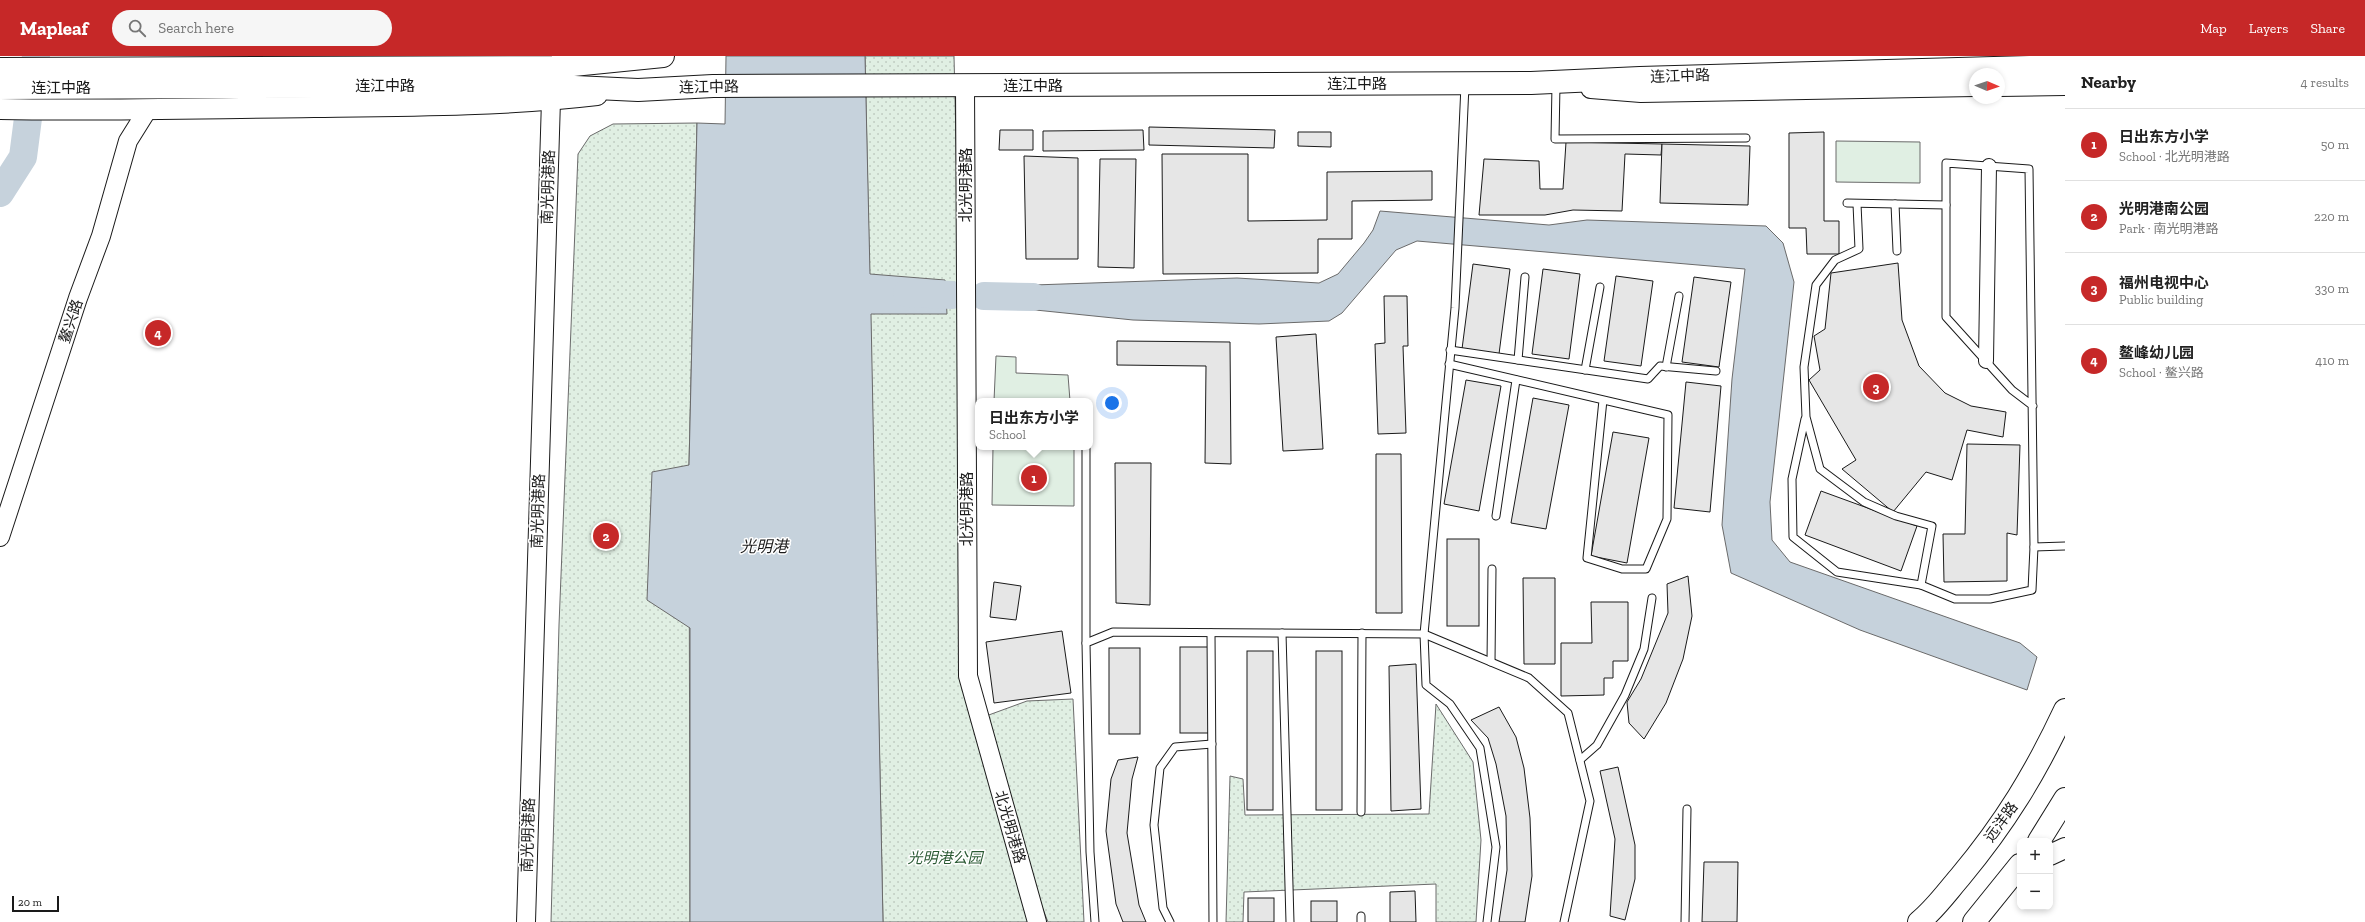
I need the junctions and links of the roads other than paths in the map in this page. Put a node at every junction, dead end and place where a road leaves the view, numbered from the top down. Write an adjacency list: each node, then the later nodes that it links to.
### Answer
1 (663, 56): 2 (highway, 连江中路)
2 (635, 57): 7 (highway, 连江中路)
3 (2065, 66): 6 (highway, 连江中路)
4 (0, 69): 7 (highway, 连江中路)
5 (1465, 83): 6 (highway, 连江中路); 10 (highway, 连江中路); 26 (lane)
6 (1531, 83): 8 (main road)
7 (553, 84): 10 (highway, 连江中路); 13 (highway, 连江中路); 15 (main road); 63 (street, 南光明港路)
8 (1556, 85): 11 (main road); 16 (lane)
9 (2065, 85): 12 (main road)
10 (965, 86): 64 (street, 北光明港路)
11 (1969, 86)
12 (2005, 86)
13 (0, 88)
14 (1, 109): 15 (main road)
15 (148, 109): 39 (street, 鳌兴路)
16 (1746, 138)
17 (1989, 166): 21 (lane); 28 (street); 35 (lane)
18 (1847, 204): 19 (lane)
19 (1857, 204): 20 (lane); 36 (lane)
20 (1895, 204): 21 (lane); 22 (lane)
21 (1946, 205): 28 (lane)
22 (1897, 251)
23 (1525, 277): 27 (lane)
24 (1600, 287): 31 (lane)
25 (1679, 296): 30 (lane)
26 (1450, 350): 27 (lane); 29 (lane)
27 (1518, 360): 31 (lane)
28 (1986, 361): 35 (lane)
29 (1448, 364): 33 (lane); 48 (lane)
30 (1666, 367): 31 (lane); 32 (lane)
31 (1585, 370)
32 (1716, 371)
33 (1516, 380): 34 (lane); 38 (lane)
34 (1603, 400): 34 (lane)
35 (2033, 406): 41 (lane)
36 (1806, 417): 43 (lane); 43 (lane)
37 (1086, 450): 49 (lane)
38 (1496, 516)
39 (0, 537)
40 (2065, 546): 41 (lane)
41 (2034, 547): 43 (lane)
42 (1492, 569): 50 (lane)
43 (1921, 585)
44 (1652, 598): 53 (lane)
45 (1211, 633): 46 (lane); 49 (lane); 52 (lane)
46 (1282, 633): 47 (lane); 68 (lane)
47 (1362, 634): 48 (lane); 56 (lane)
48 (1424, 634): 50 (lane); 69 (lane)
49 (1086, 643): 65 (lane)
50 (1491, 662): 53 (lane)
51 (2065, 710): 72 (highway, 远洋路)
52 (1212, 744): 66 (lane); 67 (lane)
53 (1580, 760): 70 (lane)
54 (2065, 799): 57 (highway)
55 (1687, 809): 71 (lane)
56 (1361, 812)
57 (2041, 838)
58 (2065, 848): 59 (main road)
59 (2053, 854)
60 (2017, 869): 62 (highway)
61 (2017, 878): 62 (main road)
62 (2001, 890): 73 (highway)
63 (526, 922)
64 (1037, 922)
65 (1095, 922)
66 (1170, 922)
67 (1213, 922)
68 (1290, 922)
69 (1488, 922)
70 (1564, 922)
71 (1685, 922)
72 (1919, 922)
73 (1974, 922)

